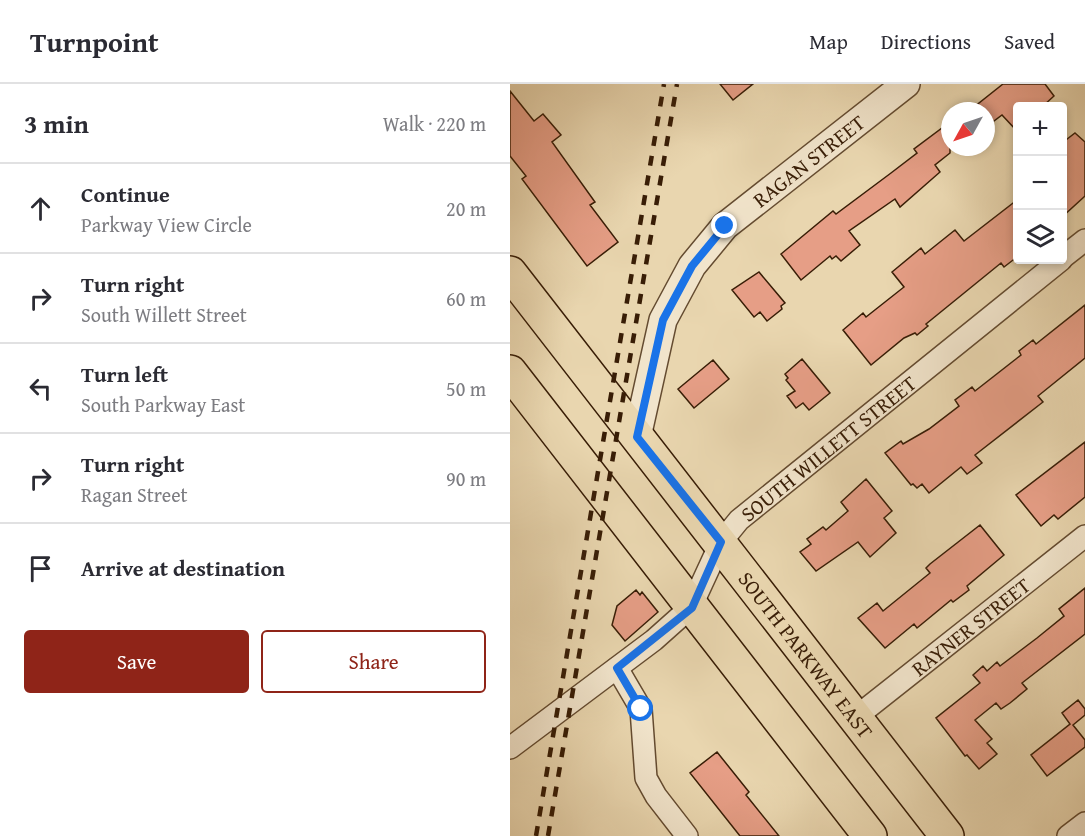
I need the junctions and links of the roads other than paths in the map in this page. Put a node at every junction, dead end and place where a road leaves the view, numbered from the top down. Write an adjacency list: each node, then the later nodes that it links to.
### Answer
1 (906, 84): 7 (street, RAGAN STREET)
2 (1085, 240): 3 (street, SOUTH WILLETT STREET)
3 (1067, 255)
4 (1056, 264): 9 (street, SOUTH WILLETT STREET)
5 (510, 273): 7 (main road, SOUTH PARKWAY EAST)
6 (510, 372): 10 (main road)
7 (637, 437): 9 (main road, SOUTH PARKWAY EAST)
8 (1085, 536): 12 (street, RAYNER STREET)
9 (721, 542): 10 (street, SOUTH WILLETT STREET); 12 (main road, SOUTH PARKWAY EAST)
10 (692, 608): 11 (street, SOUTH WILLETT STREET); 16 (main road)
11 (617, 668): 13 (street, SOUTH WILLETT STREET); 15 (street)
12 (856, 717): 17 (main road, SOUTH PARKWAY EAST)
13 (510, 748)
14 (1085, 823): 18 (street)
15 (687, 836)
16 (870, 836)
17 (947, 836)
18 (1068, 836)

